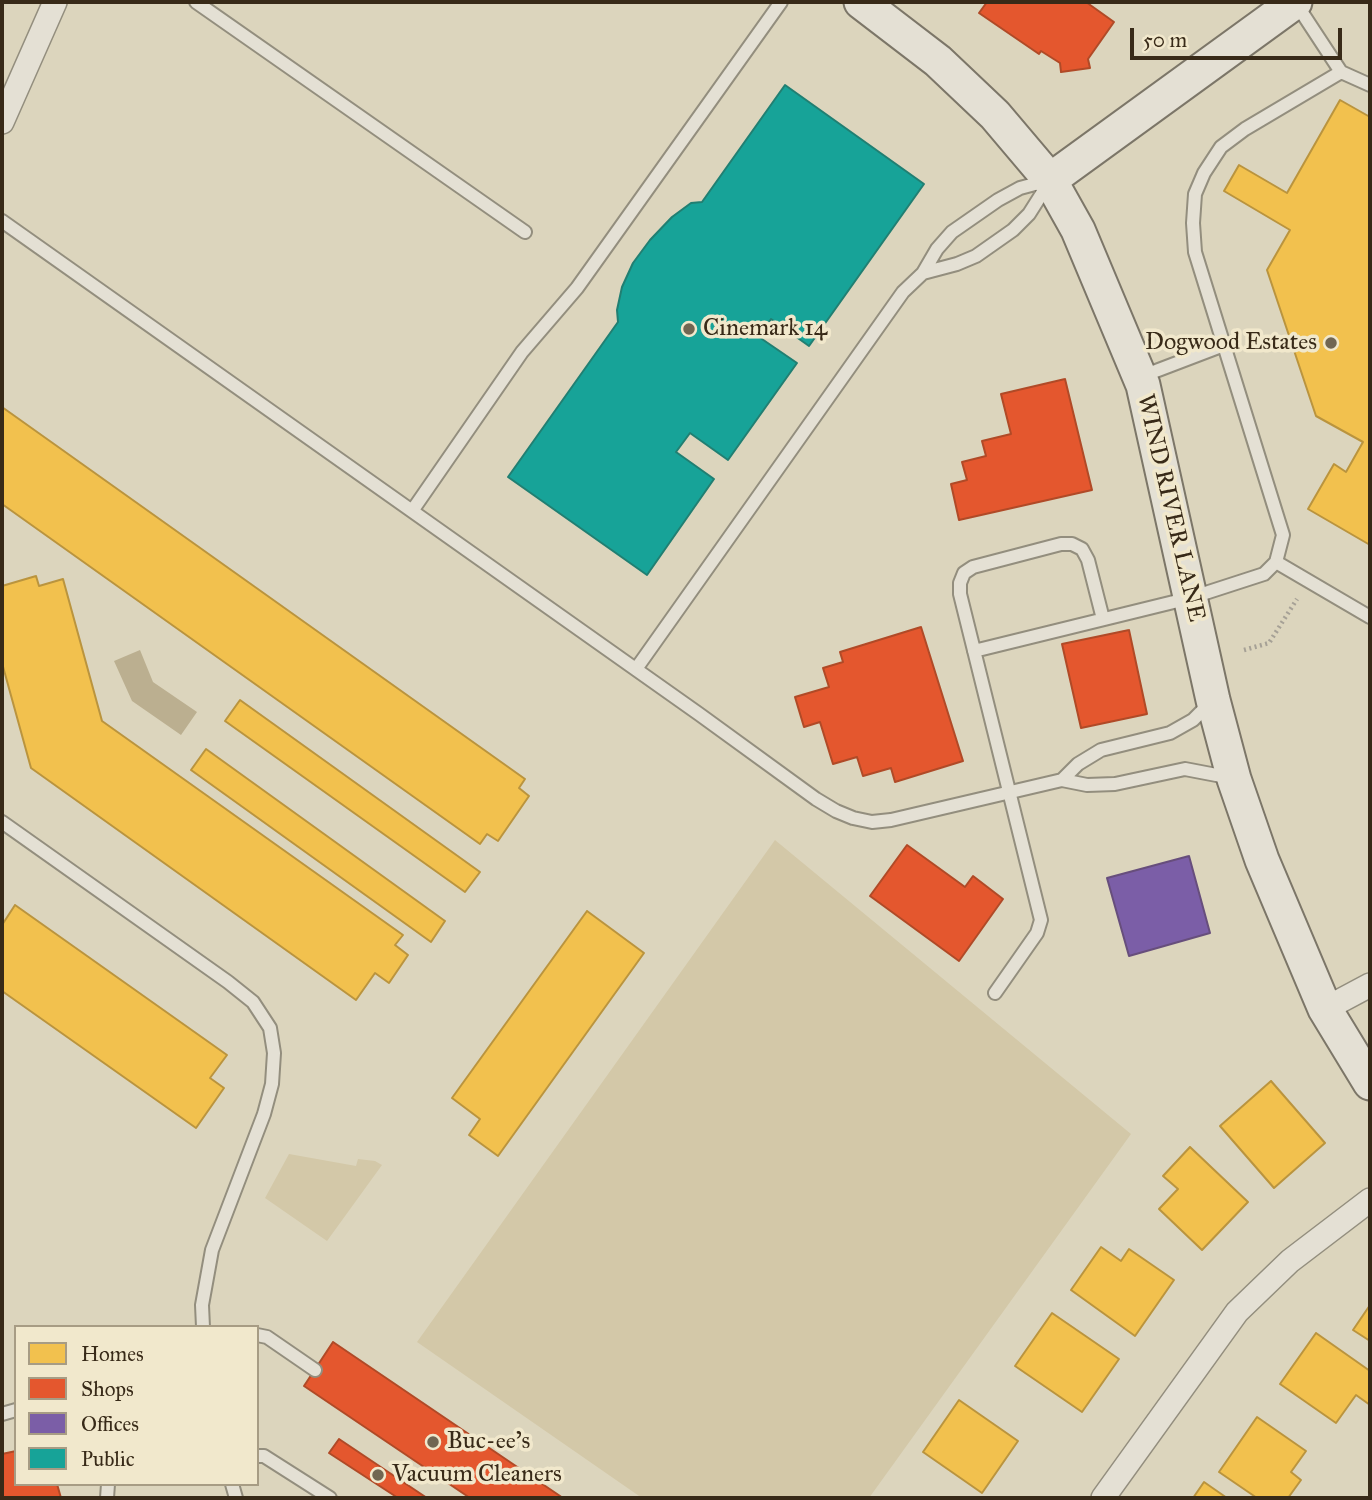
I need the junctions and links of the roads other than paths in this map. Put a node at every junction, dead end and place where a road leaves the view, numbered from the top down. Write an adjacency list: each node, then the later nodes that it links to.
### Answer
1 (55, 2): 8 (street)
2 (196, 2): 11 (lane)
3 (781, 2): 15 (lane)
4 (861, 2): 9 (street, WIND RIVER LANE)
5 (1295, 2): 6 (lane); 9 (street)
6 (1341, 72): 7 (lane); 13 (lane)
7 (1370, 85)
8 (2, 122)
9 (1050, 180): 12 (lane); 12 (lane); 14 (street, WIND RIVER LANE)
10 (2, 221): 15 (lane)
11 (525, 232)
12 (923, 273): 21 (lane)
13 (1224, 345): 14 (lane); 16 (lane)
14 (1139, 377): 17 (street, WIND RIVER LANE)
15 (412, 511): 21 (lane)
16 (1276, 562): 17 (lane); 18 (lane)
17 (1190, 598): 19 (lane); 22 (street, WIND RIVER LANE)
18 (1370, 617)
19 (1103, 619): 20 (lane); 20 (lane)
20 (974, 650): 25 (lane)
21 (636, 669): 25 (lane)
22 (1213, 700): 23 (lane); 24 (street, WIND RIVER LANE)
23 (1062, 779): 24 (lane); 25 (lane)
24 (1234, 779): 29 (street, WIND RIVER LANE)
25 (1010, 790): 28 (lane)
26 (2, 822): 32 (lane)
27 (1370, 985): 29 (street)
28 (995, 993)
29 (1325, 1009): 30 (street, WIND RIVER LANE)
30 (1370, 1083)
31 (1370, 1200): 37 (street)
32 (207, 1325)
33 (259, 1335): 34 (lane)
34 (314, 1370)
35 (259, 1456): 36 (lane)
36 (330, 1498)
37 (1103, 1498)

